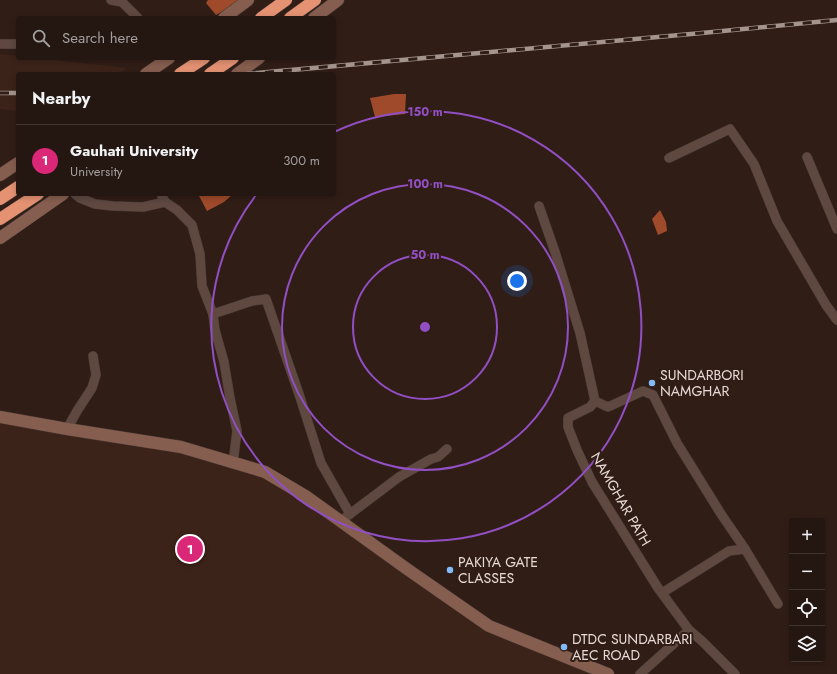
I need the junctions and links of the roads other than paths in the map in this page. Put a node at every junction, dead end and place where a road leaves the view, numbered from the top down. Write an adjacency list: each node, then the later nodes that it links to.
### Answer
1 (110, 0): 6 (street)
2 (248, 0): 8 (main road)
3 (286, 0): 9 (highway)
4 (314, 0): 10 (highway)
5 (338, 0): 11 (main road)
6 (123, 1): 7 (street)
7 (136, 16)
8 (227, 16)
9 (263, 16)
10 (293, 16)
11 (317, 16)
12 (0, 44): 13 (street)
13 (16, 44)
14 (161, 60): 18 (main road)
15 (201, 60): 19 (highway)
16 (230, 60): 20 (highway)
17 (256, 60): 21 (main road)
18 (148, 72)
19 (183, 72)
20 (213, 72)
21 (239, 72)
22 (807, 157): 35 (street)
23 (669, 158): 38 (street)
24 (16, 164): 25 (main road)
25 (0, 175)
26 (16, 188): 31 (highway)
27 (35, 196): 34 (highway)
28 (60, 196): 36 (main road)
29 (78, 196): 32 (street)
30 (161, 196): 32 (street)
31 (0, 199)
32 (165, 202): 37 (street)
33 (539, 206): 40 (street)
34 (0, 219)
35 (837, 229)
36 (0, 238)
37 (213, 314): 44 (street); 45 (street)
38 (837, 320)
39 (93, 356): 42 (street)
40 (595, 401): 46 (street); 47 (street, NAMGHAR PATH)
41 (0, 417): 42 (main road)
42 (67, 430): 44 (main road)
43 (447, 449): 45 (street)
44 (233, 463): 45 (main road)
45 (345, 518): 50 (main road)
46 (746, 549): 47 (street); 48 (street)
47 (662, 593): 49 (street, NAMGHAR PATH)
48 (778, 604)
49 (689, 630): 51 (street); 52 (street, NAMGHAR PATH)
50 (608, 674)
51 (640, 674)
52 (735, 674)

